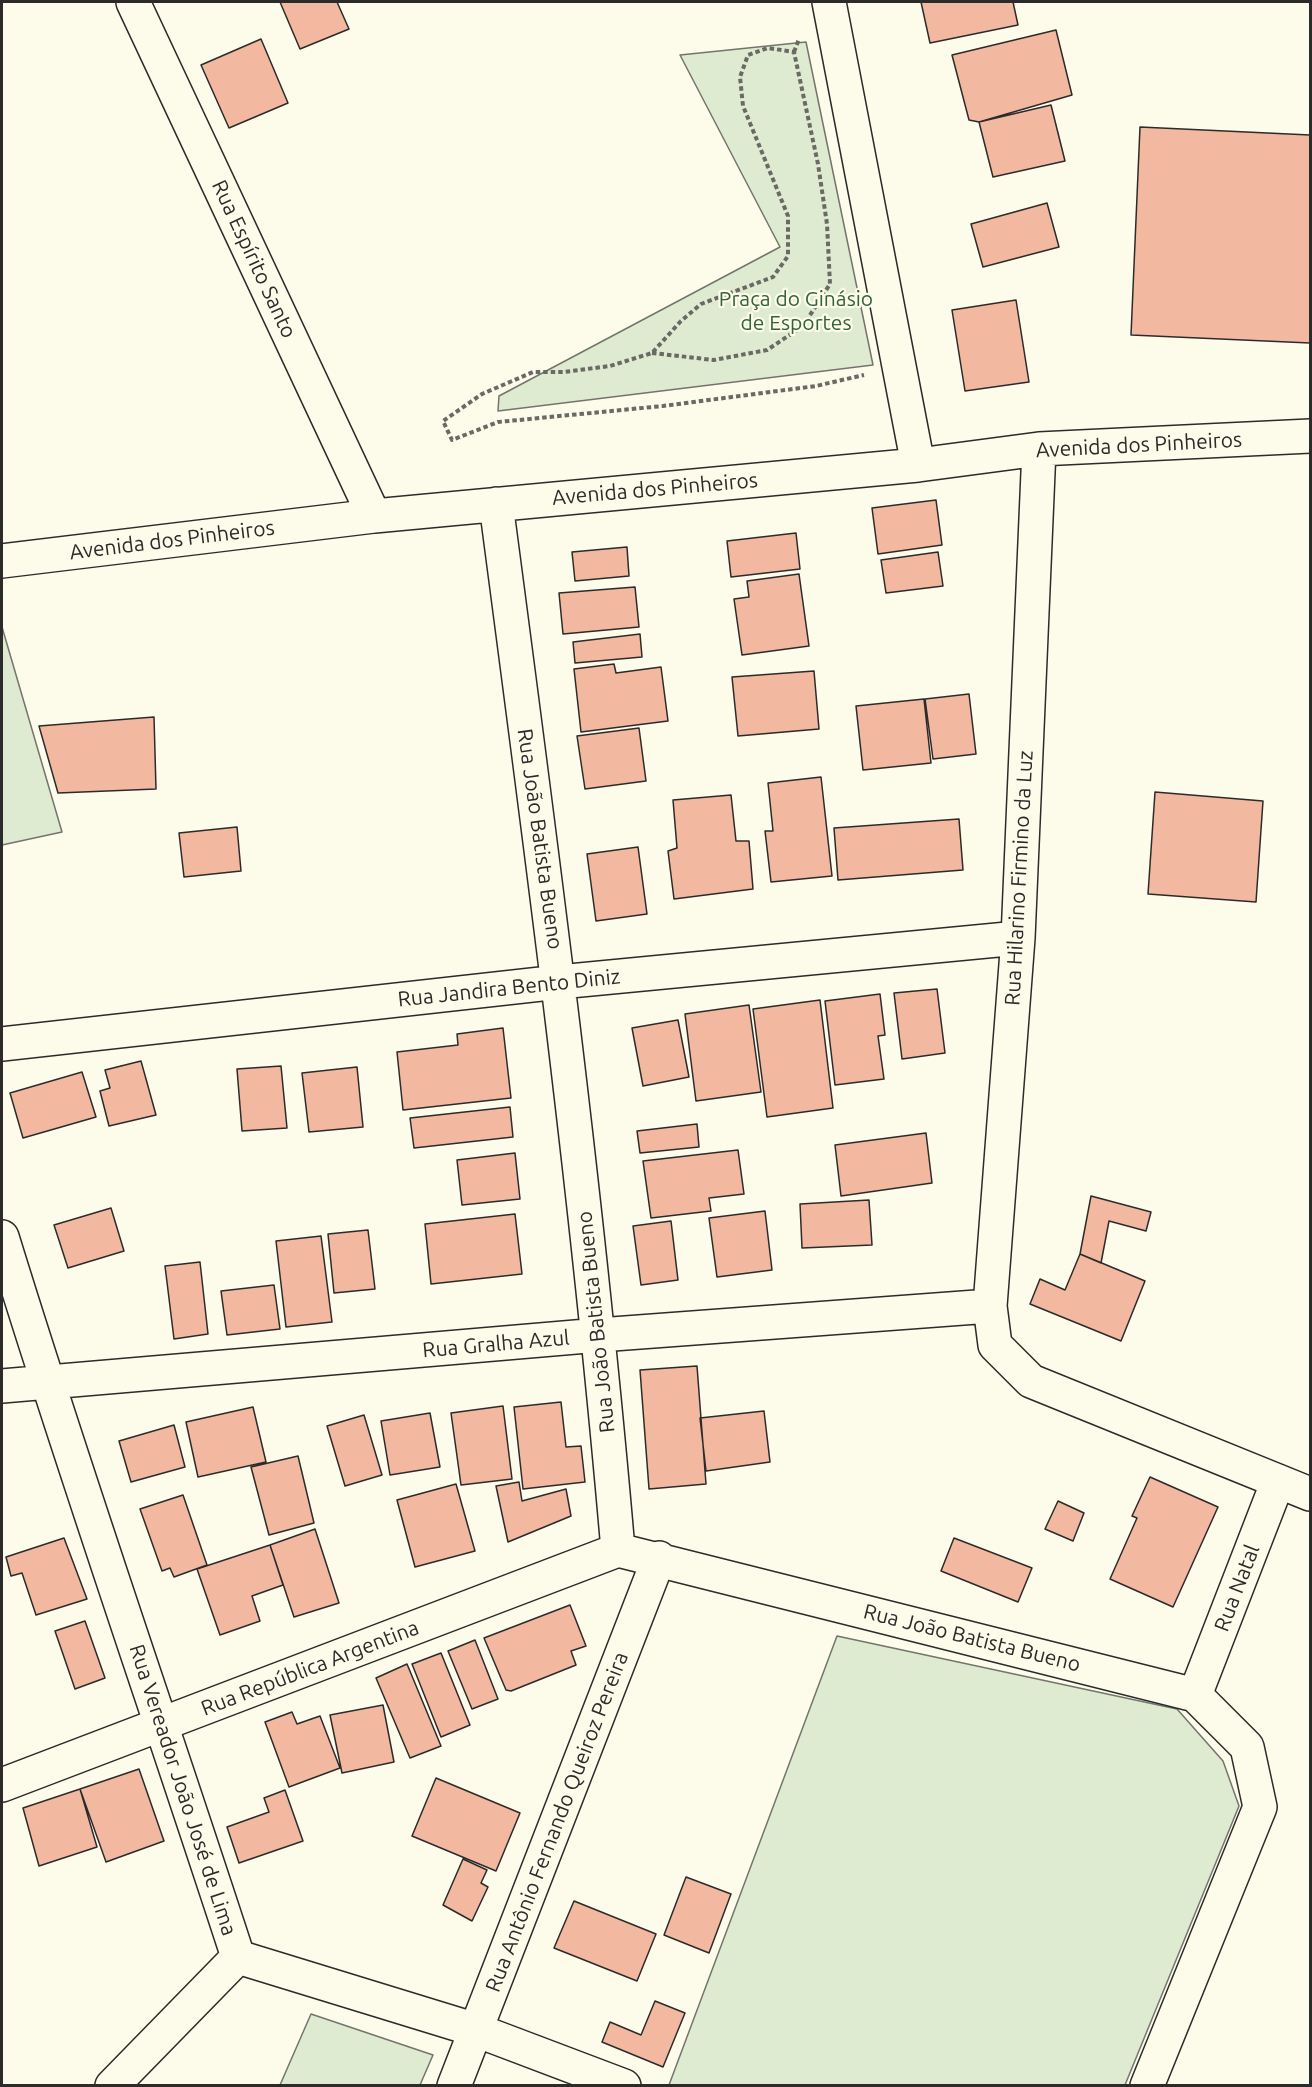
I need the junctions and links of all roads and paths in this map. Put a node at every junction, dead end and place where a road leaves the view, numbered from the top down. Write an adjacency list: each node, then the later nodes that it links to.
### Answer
1 (133, 2): 9 (street, Rua Espírito Santo)
2 (829, 2): 7 (street)
3 (652, 353): 3 (path); 4 (path)
4 (873, 373)
5 (1311, 436): 6 (street, Avenida dos Pinheiros)
6 (1039, 449): 7 (street, Avenida dos Pinheiros); 11 (street, Rua Hilarino Firmino da Luz)
7 (918, 465): 8 (street, Avenida dos Pinheiros)
8 (496, 504): 9 (street, Avenida dos Pinheiros); 12 (street, Rua João Batista Bueno)
9 (374, 516): 10 (street, Avenida dos Pinheiros)
10 (2, 561)
11 (1018, 938): 12 (street, Rua Jandira Bento Diniz); 15 (street, Rua Hilarino Firmino da Luz)
12 (559, 982): 13 (street, Rua Jandira Bento Diniz); 16 (street, Rua João Batista Bueno)
13 (2, 1044)
14 (2, 1237): 17 (street, Rua Vereador João José de Lima)
15 (990, 1306): 16 (street, Rua Gralha Azul); 19 (street, Rua Hilarino Firmino da Luz)
16 (599, 1335): 17 (street, Rua Gralha Azul); 21 (street, Rua João Batista Bueno)
17 (46, 1381): 18 (street, Rua Gralha Azul); 24 (street, Rua Vereador João José de Lima)
18 (2, 1386)
19 (1278, 1481): 20 (street, Rua Hilarino Firmino da Luz); 23 (street, Rua Natal)
20 (1311, 1494)
21 (618, 1550): 22 (street, Rua João Batista Bueno); 24 (street, Rua República Argentina)
22 (659, 1558): 23 (street, Rua João Batista Bueno); 27 (street, Rua Antônio Fernando Queiroz Pereira)
23 (1195, 1695): 31 (street)
24 (163, 1724): 25 (street, Rua República Argentina); 26 (street, Rua Vereador João José de Lima)
25 (2, 1785)
26 (238, 1957): 27 (street, Rua Vereador João José de Lima); 28 (street)
27 (476, 2030): 29 (street, Rua Antônio Fernando Queiroz Pereira); 30 (street, Rua Vereador João José de Lima)
28 (112, 2085)
29 (454, 2085)
30 (624, 2085)
31 (1147, 2085)

